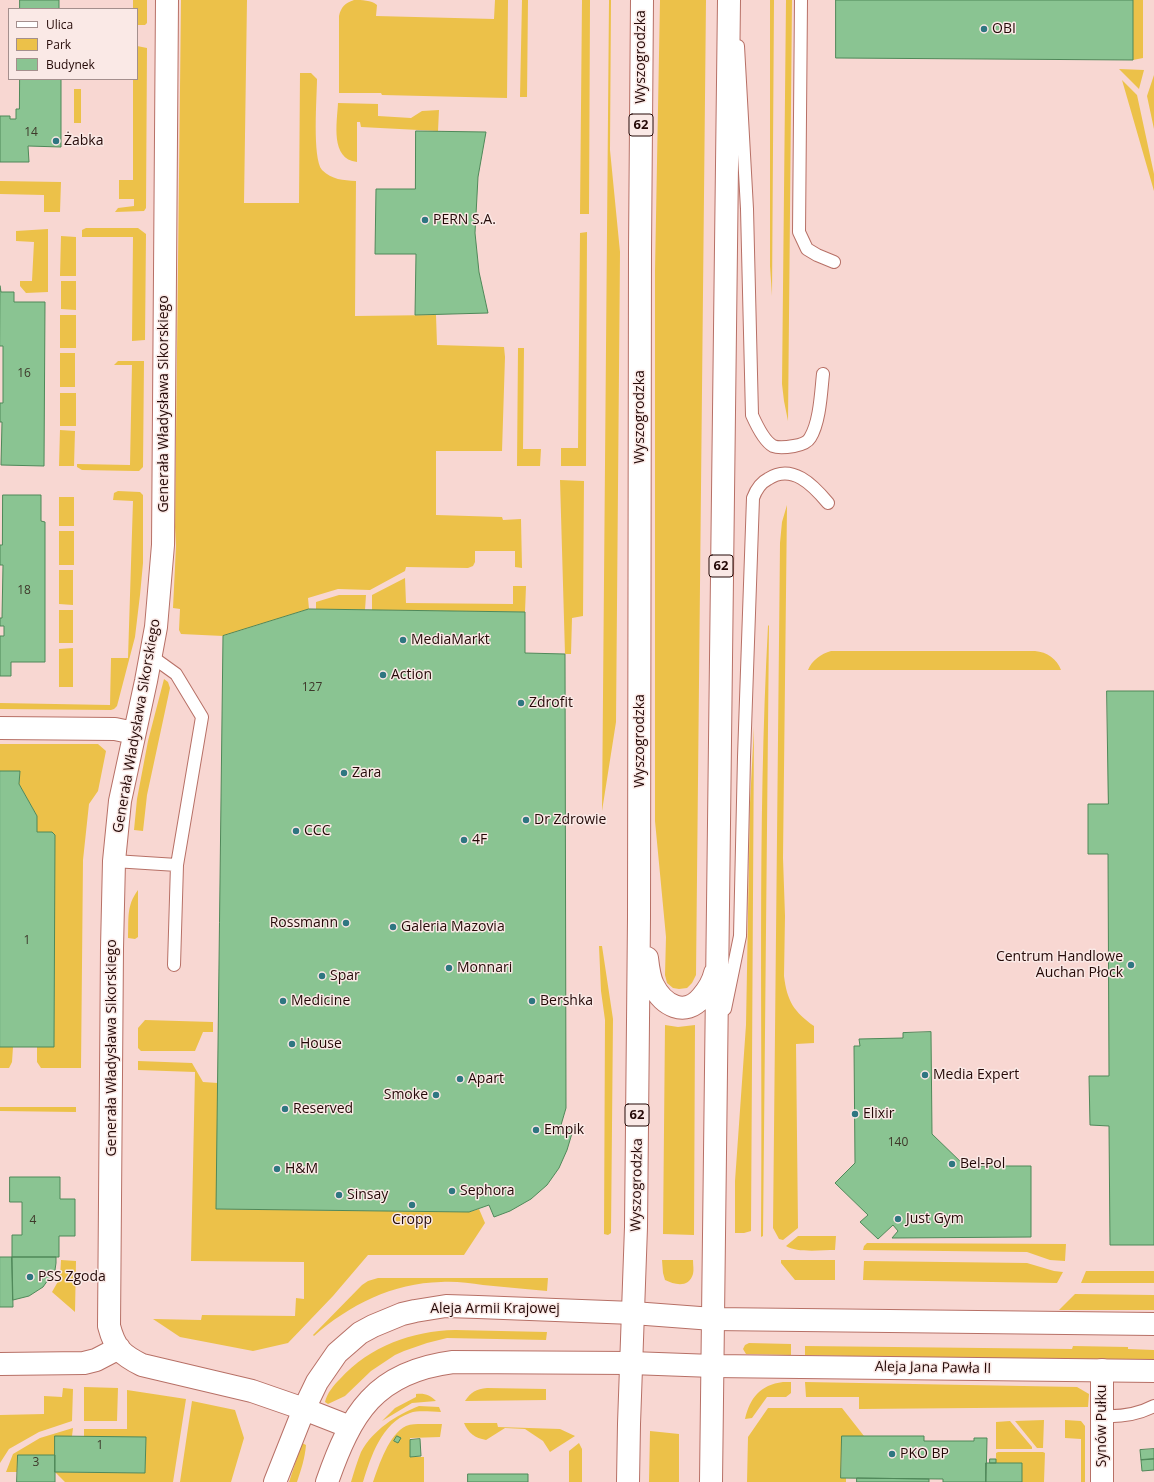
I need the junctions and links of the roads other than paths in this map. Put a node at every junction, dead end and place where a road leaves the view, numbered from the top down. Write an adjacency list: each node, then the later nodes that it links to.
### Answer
1 (167, 0): 9 (street, Generała Władysława Sikorskiego)
2 (642, 0): 14 (street, Wyszogrodzka / 62)
3 (729, 0): 16 (street, 62)
4 (736, 0): 7 (lane)
5 (801, 0): 6 (lane)
6 (834, 262)
7 (823, 374)
8 (828, 503): 17 (lane)
9 (151, 656): 11 (street, Generała Władysława Sikorskiego); 13 (lane)
10 (0, 728): 11 (street)
11 (134, 733): 12 (street, Generała Władysława Sikorskiego)
12 (114, 861): 13 (lane); 21 (street, Generała Władysława Sikorskiego)
13 (177, 865): 15 (lane)
14 (639, 918): 16 (street); 18 (street, Wyszogrodzka / 62)
15 (174, 965)
16 (716, 969): 17 (street, 62)
17 (715, 1053): 19 (street, 62)
18 (633, 1313): 19 (street, Aleja Armii Krajowej); 22 (street, Wyszogrodzka / 62); 28 (street, Aleja Armii Krajowej)
19 (713, 1319): 20 (street); 24 (street, 62)
20 (1154, 1324)
21 (119, 1348): 23 (street); 28 (street, Generała Władysława Sikorskiego)
22 (631, 1363): 24 (street); 30 (street); 33 (street, Wyszogrodzka / 62)
23 (0, 1364)
24 (713, 1366): 25 (street, Aleja Jana Pawła II); 34 (street, 62)
25 (1102, 1370): 26 (street, Aleja Jana Pawła II); 29 (street, Synów Pułku)
26 (1154, 1371)
27 (1154, 1406): 29 (lane)
28 (304, 1409): 30 (street, Generała Władysława Sikorskiego); 31 (street, Aleja Armii Krajowej)
29 (1102, 1416): 35 (street, Synów Pułku)
30 (350, 1427): 32 (street)
31 (275, 1482)
32 (326, 1482)
33 (628, 1482)
34 (711, 1482)
35 (1102, 1482)

